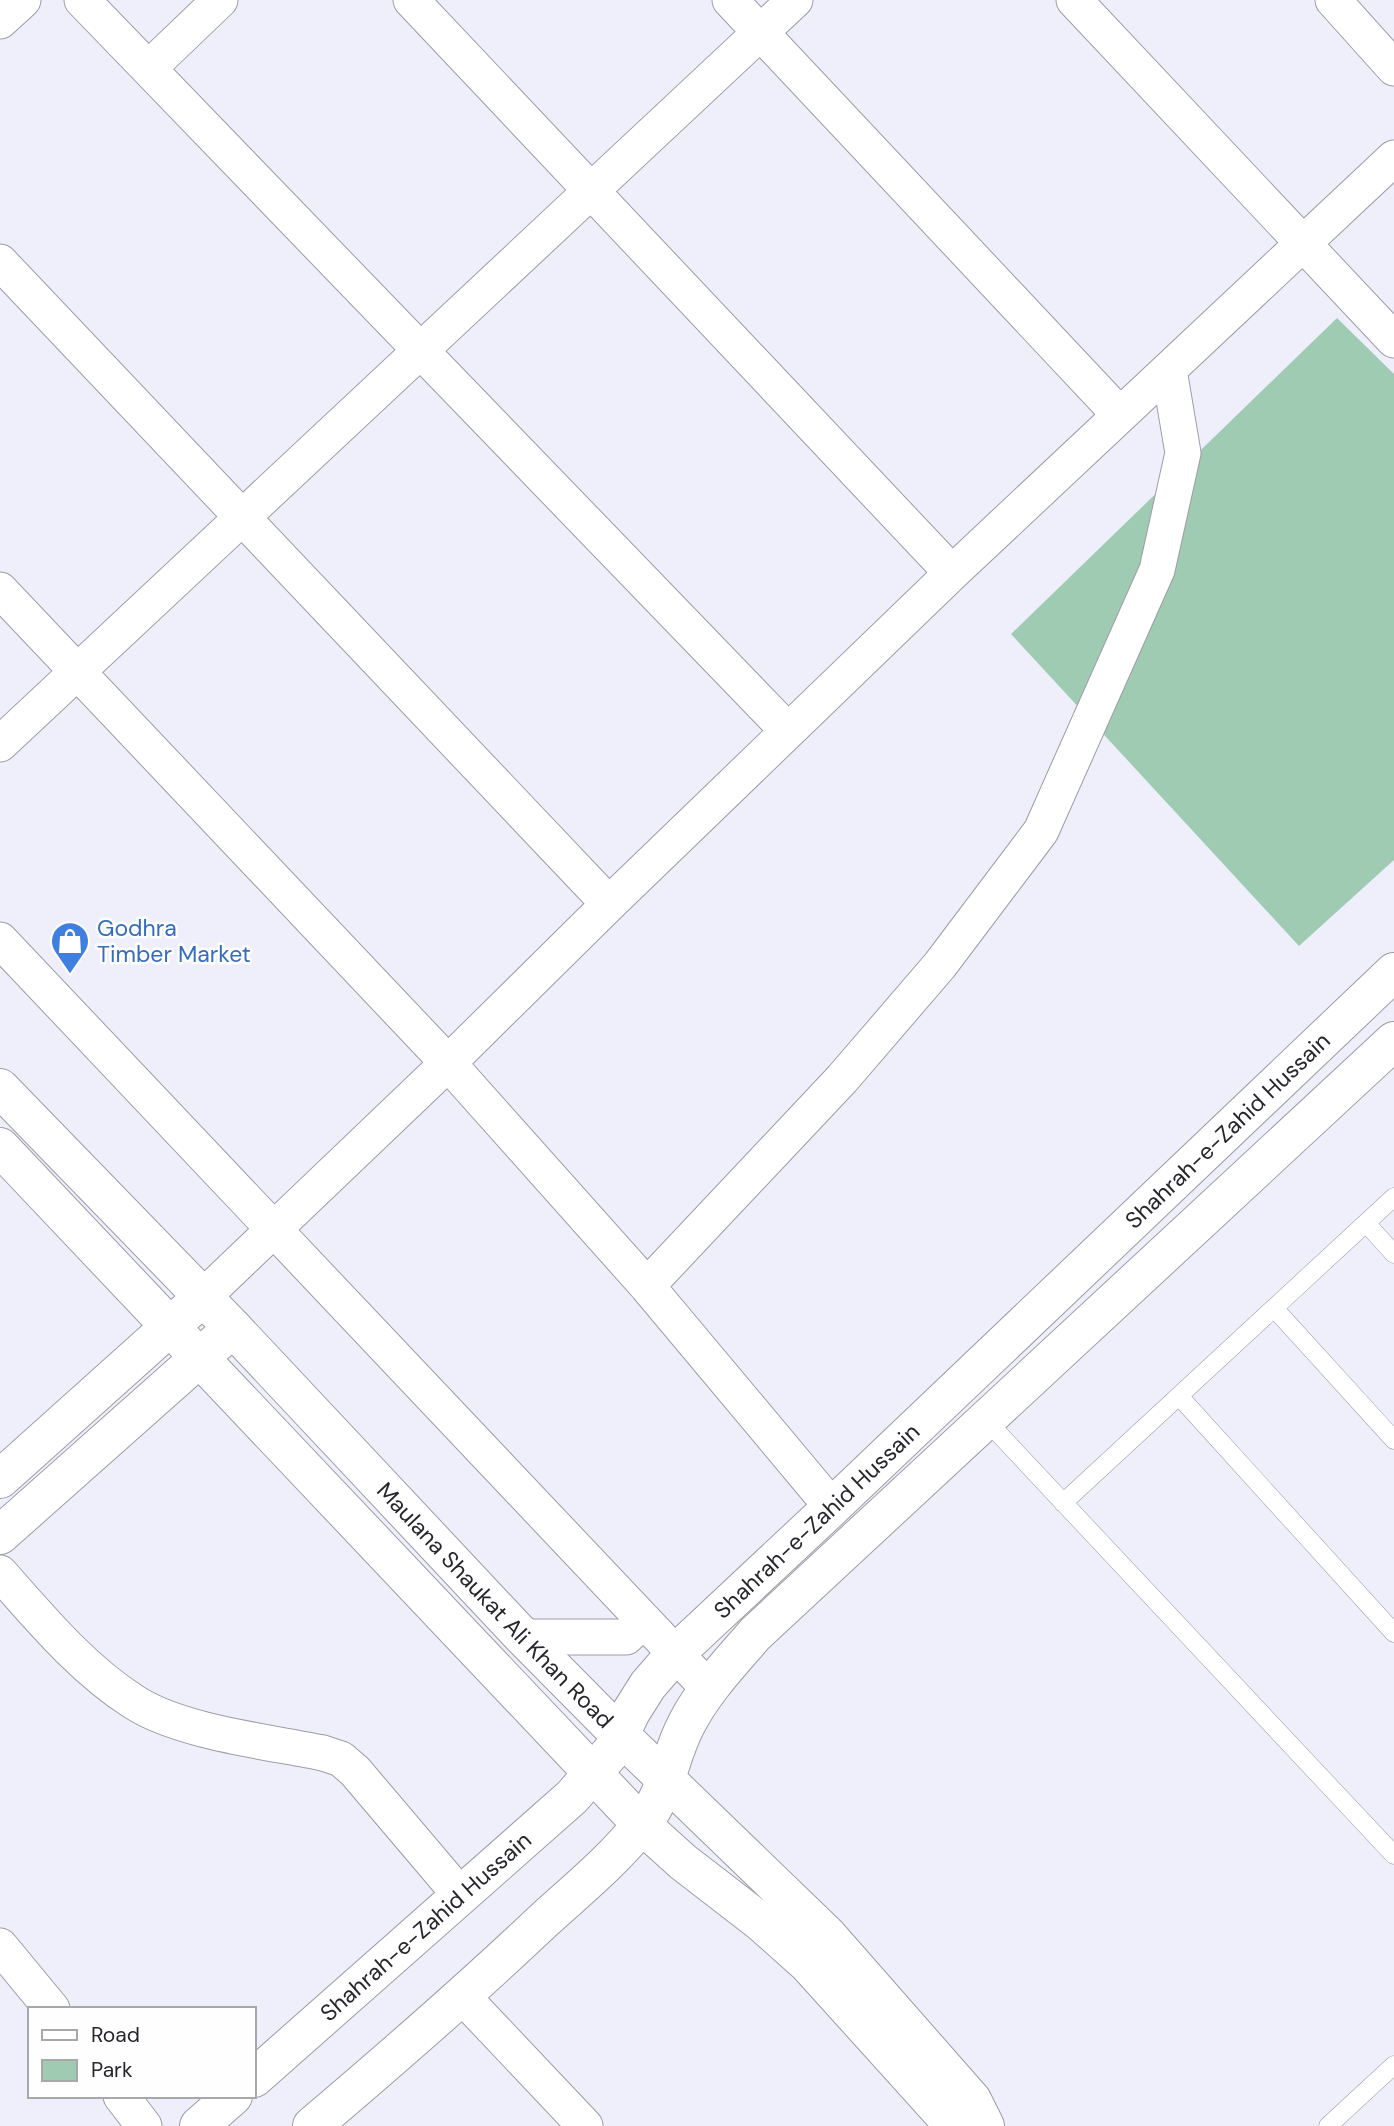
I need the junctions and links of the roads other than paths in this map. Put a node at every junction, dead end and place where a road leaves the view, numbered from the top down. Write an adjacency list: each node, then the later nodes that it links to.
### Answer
1 (23, 0): 9 (street)
2 (82, 0): 11 (street)
3 (220, 0): 11 (street)
4 (411, 0): 14 (street)
5 (730, 0): 10 (street)
6 (795, 0): 10 (street)
7 (1074, 0): 15 (street)
8 (1333, 0): 12 (street)
9 (0, 21)
10 (761, 32): 14 (street); 20 (street)
11 (149, 68): 18 (street)
12 (1394, 68)
13 (1394, 158): 15 (street)
14 (591, 191): 18 (street); 22 (street)
15 (1303, 243): 17 (street); 19 (street)
16 (0, 262): 21 (street)
17 (1394, 340)
18 (421, 350): 21 (street); 25 (street)
19 (1169, 370): 20 (street); 38 (street)
20 (1120, 415): 22 (street)
21 (243, 518): 24 (street); 27 (street)
22 (952, 573): 25 (street)
23 (0, 590): 24 (street)
24 (78, 672): 26 (street); 31 (street)
25 (788, 730): 27 (street)
26 (0, 744)
27 (609, 904): 31 (street)
28 (0, 940): 36 (street)
29 (1394, 972): 49 (main road, Shahrah-e-Zahid Hussain)
30 (1394, 1041): 45 (main road, Shahrah-e-Zahid Hussain)
31 (448, 1063): 36 (street); 38 (street)
32 (0, 1088): 39 (main road, Maulana Shaukat Ali Khan Road)
33 (0, 1147): 41 (main road, Maulana Shaukat Ali Khan Road)
34 (1394, 1197): 35 (lane)
35 (1366, 1223): 37 (lane); 40 (lane)
36 (274, 1228): 39 (street); 52 (street)
37 (1394, 1254)
38 (647, 1286): 49 (street)
39 (203, 1297): 41 (main road); 42 (main road, Maulana Shaukat Ali Khan Road)
40 (1274, 1308): 44 (lane); 46 (lane)
41 (169, 1326): 43 (main road, Maulana Shaukat Ali Khan Road); 47 (main road)
42 (233, 1328): 43 (main road); 54 (main road, Maulana Shaukat Ali Khan Road)
43 (198, 1359): 50 (main road); 58 (main road, Maulana Shaukat Ali Khan Road)
44 (1178, 1396): 48 (lane); 53 (lane)
45 (985, 1419): 48 (lane); 56 (main road, Shahrah-e-Zahid Hussain)
46 (1394, 1440)
47 (0, 1479)
48 (1063, 1503): 61 (lane)
49 (832, 1507): 55 (main road, Shahrah-e-Zahid Hussain)
50 (0, 1535)
51 (0, 1573): 62 (street)
52 (643, 1621): 54 (street); 55 (street)
53 (1394, 1633)
54 (523, 1637): 57 (main road, Maulana Shaukat Ali Khan Road)
55 (675, 1654): 56 (street); 57 (main road, Shahrah-e-Zahid Hussain)
56 (709, 1689): 59 (main road, Shahrah-e-Zahid Hussain)
57 (621, 1736): 58 (main road, Shahrah-e-Zahid Hussain); 59 (main road, Maulana Shaukat Ali Khan Road)
58 (594, 1773): 60 (main road, Maulana Shaukat Ali Khan Road); 62 (main road, Shahrah-e-Zahid Hussain)
59 (667, 1781): 60 (main road, Shahrah-e-Zahid Hussain); 75 (main road, Maulana Shaukat Ali Khan Road)
60 (642, 1825): 64 (main road, Shahrah-e-Zahid Hussain); 74 (main road, Maulana Shaukat Ali Khan Road)
61 (1394, 1855)
62 (461, 1896): 67 (main road, Shahrah-e-Zahid Hussain)
63 (0, 1946): 65 (street)
64 (463, 1997): 72 (main road, Shahrah-e-Zahid Hussain); 73 (street)
65 (50, 2007)
66 (1394, 2065): 76 (lane)
67 (256, 2076)
68 (123, 2098): 70 (street)
69 (231, 2098): 71 (main road)
70 (144, 2126)
71 (199, 2126)
72 (312, 2126)
73 (584, 2126)
74 (960, 2126)
75 (985, 2126)
76 (1328, 2126)

